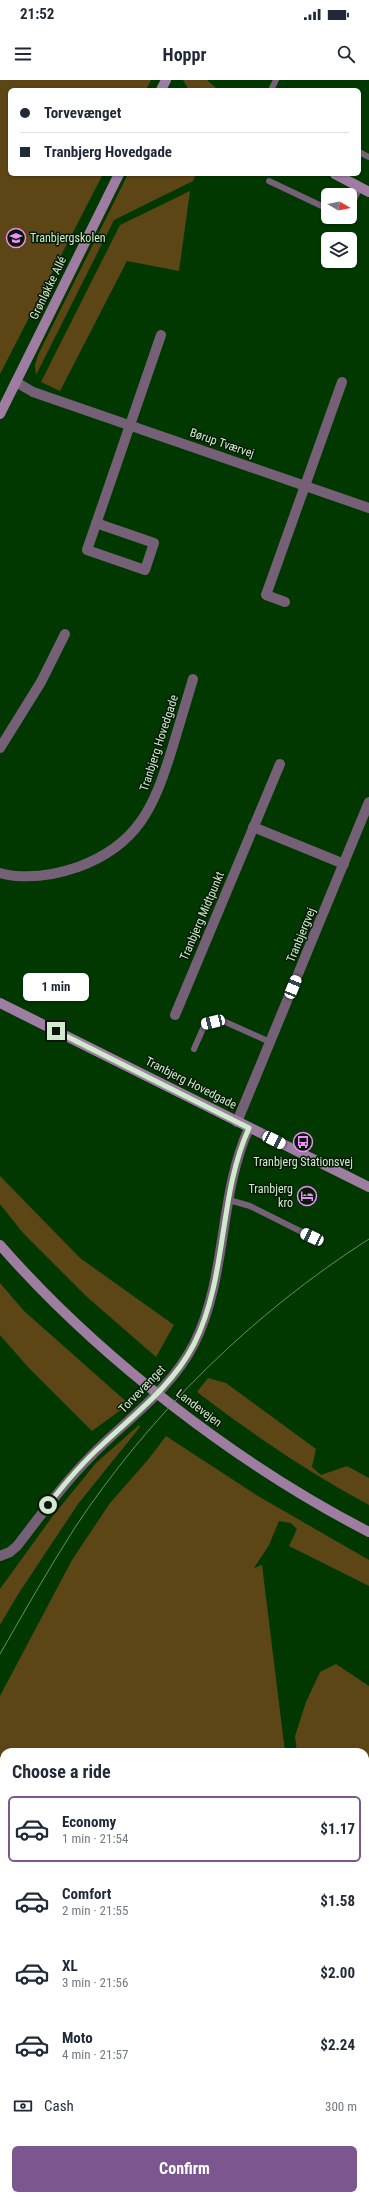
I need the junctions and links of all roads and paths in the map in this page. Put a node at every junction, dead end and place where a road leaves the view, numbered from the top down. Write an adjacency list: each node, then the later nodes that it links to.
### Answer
1 (118, 176): 8 (street, Grønløkke Allé)
2 (339, 176): 4 (street)
3 (270, 181): 6 (lane)
4 (365, 190): 5 (lane)
5 (357, 200)
6 (321, 206)
7 (161, 335): 11 (street)
8 (16, 382): 10 (street, Grønløkke Allé); 11 (street, Børup Tværvej)
9 (342, 382): 12 (street)
10 (0, 414)
11 (130, 424): 12 (street, Børup Tværvej); 14 (street)
12 (305, 486): 13 (street, Børup Tværvej); 15 (street)
13 (369, 508)
14 (96, 523): 14 (street)
15 (285, 602)
16 (65, 634): 18 (street)
17 (193, 679): 23 (street, Tranbjerg Hovedgade)
18 (0, 748)
19 (280, 764): 21 (street, Tranbjerg Midtpunkt)
20 (369, 802): 22 (street, Tranbjergvej)
21 (253, 827): 22 (street); 25 (street, Tranbjerg Midtpunkt)
22 (344, 864): 26 (street, Tranbjergvej)
23 (0, 873)
24 (0, 1004): 28 (street, Tranbjerg Hovedgade)
25 (175, 1015)
26 (270, 1042): 27 (lane); 28 (street, Tranbjergvej)
27 (194, 1049)
28 (237, 1122): 29 (street, Tranbjerg Hovedgade)
29 (249, 1128): 30 (street, Tranbjerg Hovedgade); 31 (street, Torvevænget)
30 (369, 1187)
31 (229, 1200): 32 (lane); 35 (street, Torvevænget)
32 (312, 1237)
33 (0, 1245): 34 (street, Landevejen)
34 (369, 1532)
35 (0, 1556)

